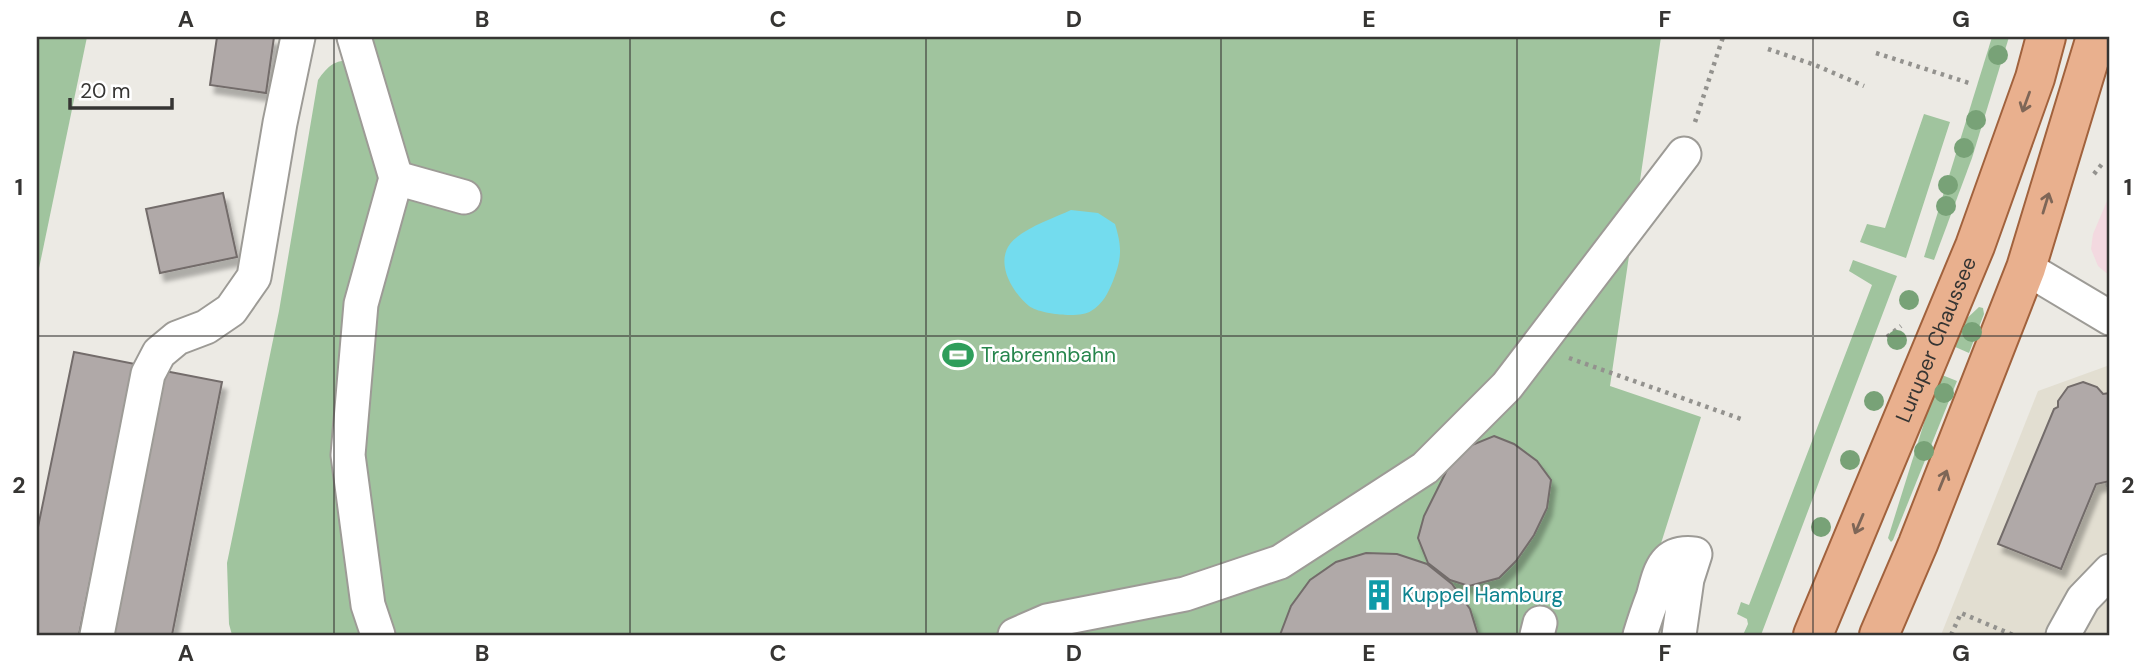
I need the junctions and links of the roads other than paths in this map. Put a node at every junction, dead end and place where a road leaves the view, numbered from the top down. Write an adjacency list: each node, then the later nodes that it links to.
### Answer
1 (298, 37): 14 (street)
2 (354, 37): 6 (street)
3 (377, 37): 6 (street)
4 (2046, 37): 10 (main road, Luruper Chaussee, one-way to 10)
5 (2095, 37): 11 (main road, one-way to 5)
6 (365, 75): 8 (street)
7 (1684, 154): 16 (street)
8 (396, 178): 9 (street); 15 (street)
9 (464, 197)
10 (1975, 246): 11 (main road); 19 (main road, Luruper Chaussee, one-way to 19)
11 (2026, 268): 12 (street); 20 (main road, one-way to 11)
12 (2110, 318)
13 (2110, 571): 21 (street)
14 (97, 635)
15 (378, 635)
16 (1015, 635)
17 (1640, 635): 18 (street)
18 (1679, 635)
19 (1813, 635)
20 (1879, 635)
21 (2063, 635)

